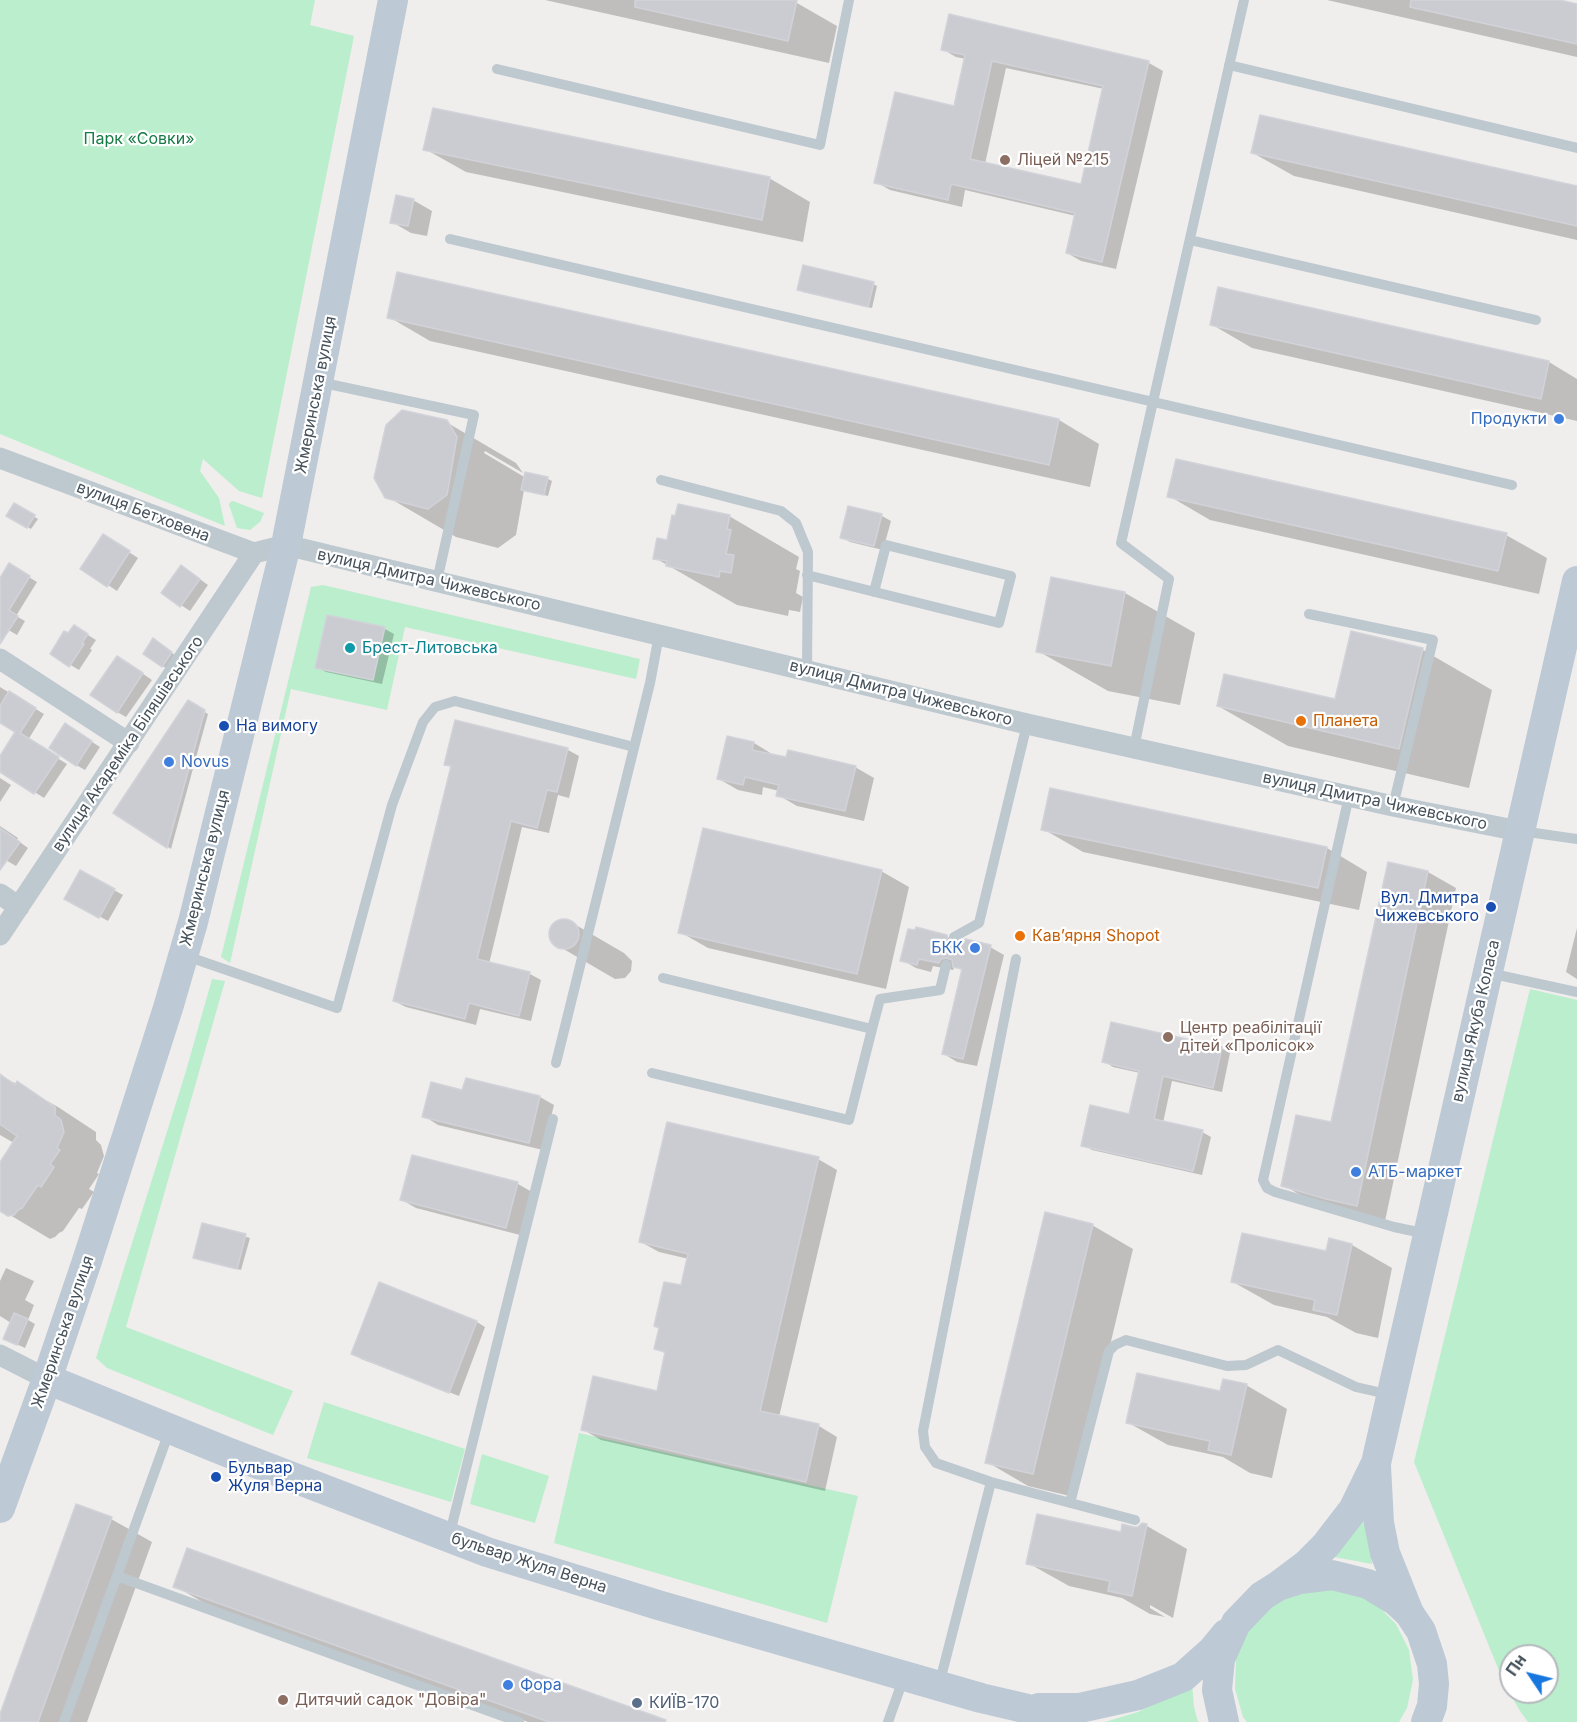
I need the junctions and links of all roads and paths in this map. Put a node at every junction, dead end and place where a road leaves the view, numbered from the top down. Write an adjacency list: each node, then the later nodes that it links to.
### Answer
1 (393, 0): 10 (street, Жмеринська вулиця)
2 (849, 0): 5 (lane)
3 (1244, 0): 4 (lane)
4 (1229, 65): 6 (lane); 8 (lane)
5 (497, 69)
6 (1577, 148)
7 (450, 239): 11 (lane)
8 (1190, 240): 9 (lane); 11 (lane)
9 (1536, 320)
10 (318, 382): 15 (street, Жмеринська вулиця); 18 (lane)
11 (1153, 402): 14 (lane); 28 (lane)
12 (0, 458): 16 (street, вулиця Бетховена)
13 (660, 480): 17 (lane)
14 (1512, 485)
15 (286, 545): 16 (street); 18 (street, вулиця Дмитра Чижевського); 37 (street, Жмеринська вулиця)
16 (254, 554): 26 (street, вулиця Академіка Біляшівського)
17 (807, 575): 20 (lane); 24 (lane)
18 (437, 581): 22 (street, вулиця Дмитра Чижевського)
19 (1577, 581): 31 (street, вулиця Якуба Коласа)
20 (874, 592): 20 (lane)
21 (1309, 614): 30 (lane)
22 (659, 635): 24 (street, вулиця Дмитра Чижевського); 27 (lane)
23 (0, 659): 26 (street)
24 (807, 671): 25 (street, вулиця Дмитра Чижевського)
25 (1027, 724): 28 (street, вулиця Дмитра Чижевського); 36 (lane)
26 (129, 743): 34 (street, вулиця Академіка Біляшівського)
27 (634, 747): 37 (lane); 44 (lane)
28 (1134, 748): 29 (street, вулиця Дмитра Чижевського)
29 (1349, 796): 30 (street, вулиця Дмитра Чижевського); 47 (lane)
30 (1393, 806): 31 (street, вулиця Дмитра Чижевського)
31 (1519, 831): 32 (lane); 40 (street, вулиця Якуба Коласа)
32 (1577, 839)
33 (0, 894): 34 (street)
34 (19, 907): 35 (street, вулиця Академіка Біляшівського)
35 (0, 935)
36 (954, 937)
37 (184, 955): 49 (street, Жмеринська вулиця)
38 (1016, 959): 53 (lane)
39 (946, 965): 43 (lane)
40 (1487, 973): 42 (lane); 47 (street, вулиця Якуба Коласа)
41 (663, 978): 43 (lane)
42 (1577, 992)
43 (872, 1029): 45 (lane)
44 (556, 1063)
45 (652, 1073)
46 (553, 1119): 57 (lane)
47 (1428, 1234): 50 (street, вулиця Якуба Коласа)
48 (0, 1354): 49 (street)
49 (47, 1379): 51 (street, бульвар Жуля Верна); 55 (street, Жмеринська вулиця)
50 (1391, 1395): 52 (street, вулиця Якуба Коласа); 54 (lane)
51 (170, 1429): 57 (street, бульвар Жуля Верна); 58 (lane)
52 (1376, 1462): 59 (street, вулиця Якуба Коласа); 60 (street, вулиця Якуба Коласа)
53 (991, 1482): 54 (lane); 64 (lane)
54 (1070, 1503): 56 (lane)
55 (0, 1508)
56 (1135, 1520)
57 (448, 1537): 62 (street, бульвар Жуля Верна)
58 (117, 1576): 66 (lane); 67 (lane)
59 (1278, 1586): 60 (street); 61 (street, вулиця Якуба Коласа)
60 (1409, 1613): 63 (street, вулиця Якуба Коласа)
61 (1236, 1623): 65 (street, бульвар Жуля Верна); 69 (street)
62 (904, 1676): 64 (street, бульвар Жуля Верна); 68 (lane)
63 (1434, 1684): 70 (street); 71 (street)
64 (939, 1686): 65 (street, бульвар Жуля Верна)
65 (1042, 1717)
66 (64, 1722)
67 (519, 1722)
68 (888, 1722)
69 (1224, 1722)
70 (1426, 1722)
71 (1451, 1722)

